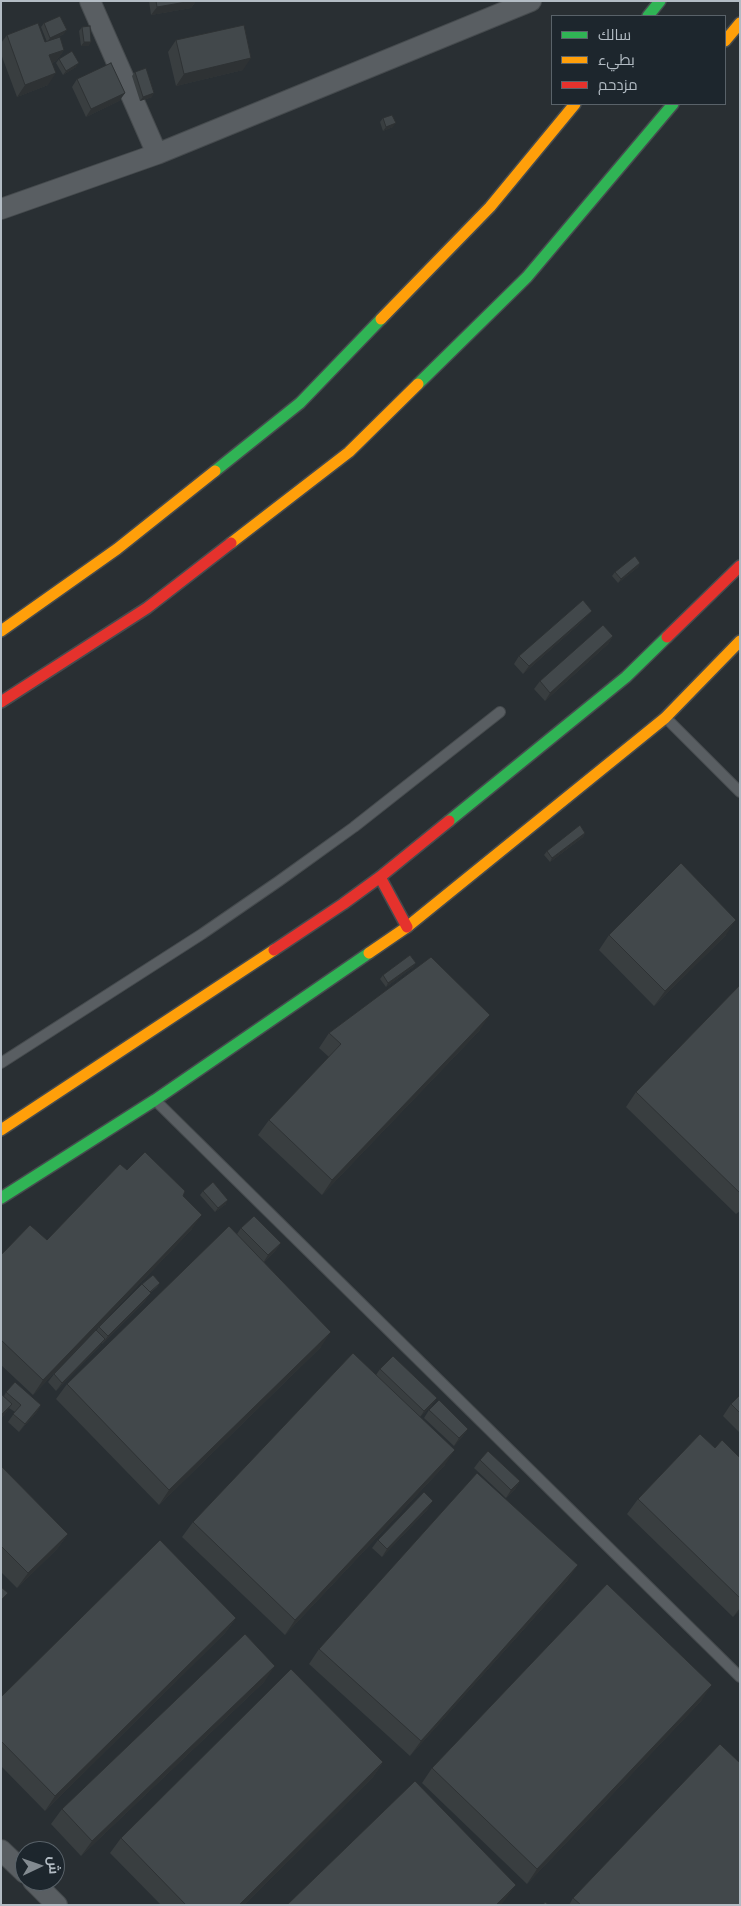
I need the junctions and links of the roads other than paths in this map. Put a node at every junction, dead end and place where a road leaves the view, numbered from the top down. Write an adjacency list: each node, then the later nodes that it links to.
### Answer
1 (90, 1): 7 (street)
2 (531, 1): 7 (street)
3 (740, 23): 4 (street)
4 (726, 40)
5 (574, 105): 10 (street)
6 (672, 105): 12 (street)
7 (157, 154): 8 (street)
8 (1, 209)
9 (740, 566): 16 (street)
10 (1, 631)
11 (740, 640): 14 (street)
12 (1, 702)
13 (500, 712): 18 (lane)
14 (665, 718): 15 (lane); 17 (street)
15 (740, 792)
16 (380, 877): 17 (street); 20 (street)
17 (407, 927): 19 (street)
18 (1, 1063)
19 (155, 1100): 21 (street); 22 (lane)
20 (1, 1130)
21 (1, 1198)
22 (740, 1678)
23 (1, 1850): 24 (street)
24 (15, 1863)
25 (43, 1891): 26 (street)
26 (57, 1905)

